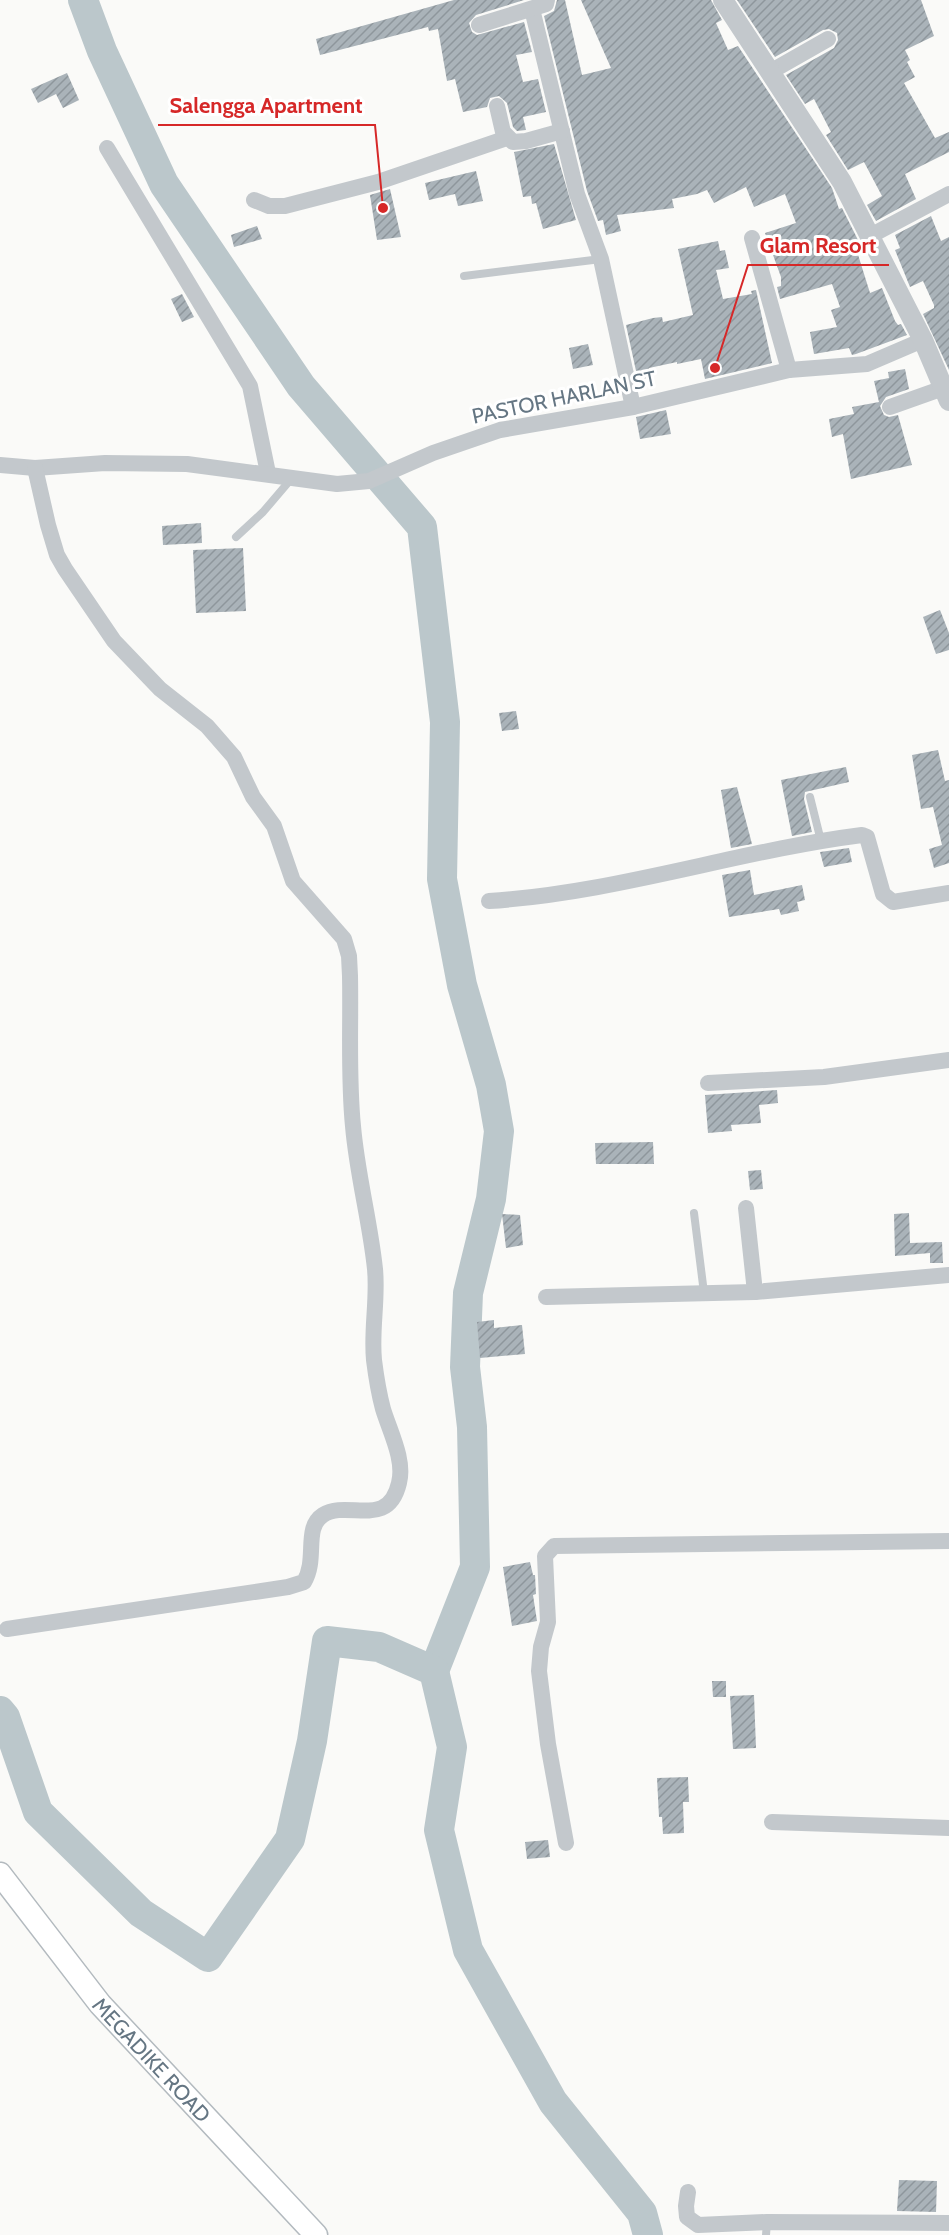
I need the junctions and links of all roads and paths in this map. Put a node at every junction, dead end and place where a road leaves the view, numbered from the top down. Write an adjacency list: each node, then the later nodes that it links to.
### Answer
1 (547, 0): 3 (street)
2 (723, 0): 6 (street)
3 (532, 9): 4 (street); 8 (street)
4 (479, 25)
5 (828, 39): 6 (street)
6 (770, 72): 13 (street)
7 (497, 106): 9 (street)
8 (562, 131): 9 (street); 15 (street)
9 (507, 138): 12 (street)
10 (107, 148): 24 (street)
11 (949, 194): 13 (street)
12 (254, 200)
13 (870, 236): 17 (street)
14 (752, 238): 18 (street)
15 (601, 259): 16 (lane); 20 (street)
16 (464, 276)
17 (923, 340): 18 (street, PASTOR HARLAN ST); 19 (street)
18 (789, 370): 20 (street, PASTOR HARLAN ST)
19 (947, 392): 21 (street)
20 (633, 407): 25 (street, PASTOR HARLAN ST)
21 (890, 407)
22 (0, 465): 23 (street, PASTOR HARLAN ST)
23 (35, 468): 24 (street, PASTOR HARLAN ST); 40 (street)
24 (268, 473): 25 (street, PASTOR HARLAN ST)
25 (292, 478): 26 (lane)
26 (236, 537)
27 (810, 797): 28 (lane)
28 (821, 841): 29 (street); 30 (street)
29 (949, 893)
30 (489, 901)
31 (949, 1060): 32 (street)
32 (708, 1083)
33 (747, 1208): 36 (street)
34 (694, 1213): 37 (lane)
35 (949, 1275): 36 (street)
36 (755, 1292): 37 (street)
37 (704, 1293): 38 (street)
38 (546, 1297)
39 (949, 1541): 43 (street)
40 (7, 1629)
41 (772, 1822): 42 (street)
42 (949, 1827)
43 (566, 1843)
44 (0, 1874): 48 (main road, MEGADIKE ROAD)
45 (688, 2192): 47 (street)
46 (949, 2223): 47 (street)
47 (767, 2228)
48 (316, 2235)

